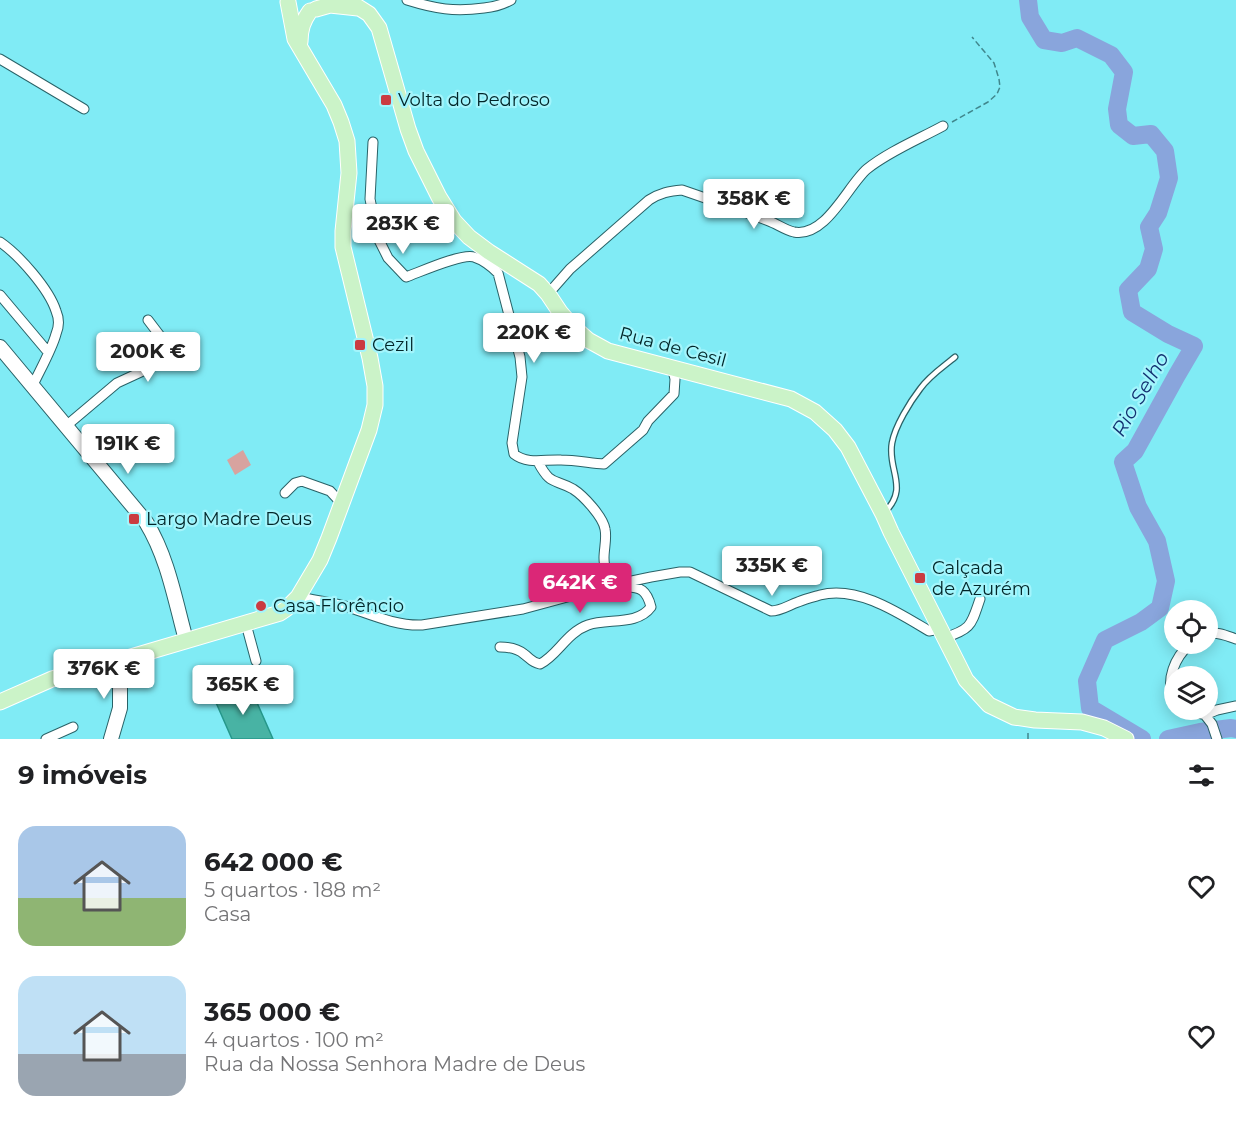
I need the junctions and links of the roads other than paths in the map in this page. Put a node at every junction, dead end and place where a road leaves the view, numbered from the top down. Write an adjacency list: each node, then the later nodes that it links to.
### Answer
1 (347, 0): 6 (main road)
2 (407, 0): 3 (street)
3 (511, 0)
4 (288, 1): 5 (main road); 7 (main road)
5 (317, 7): 6 (main road); 7 (main road)
6 (361, 8): 13 (main road, Rua de Cesil)
7 (300, 48): 25 (main road)
8 (0, 59): 9 (street)
9 (84, 109)
10 (943, 126): 14 (street)
11 (373, 142): 13 (street)
12 (0, 242): 18 (street)
13 (502, 268): 14 (main road, Rua de Cesil); 23 (street)
14 (549, 294): 20 (main road, Rua de Cesil)
15 (0, 295): 18 (street)
16 (148, 320): 22 (street)
17 (0, 347): 21 (street)
18 (48, 352): 21 (street)
19 (955, 357): 26 (lane)
20 (672, 367): 23 (street); 26 (main road, Rua de Cesil)
21 (33, 386): 22 (street)
22 (66, 426): 34 (street)
23 (538, 462): 27 (street)
24 (285, 494): 25 (street)
25 (342, 504): 28 (main road)
26 (883, 514): 31 (main road, Rua de Cesil)
27 (608, 586): 28 (street); 31 (street); 35 (street)
28 (298, 597): 30 (main road)
29 (980, 599): 31 (street)
30 (246, 624): 34 (main road); 36 (street)
31 (941, 634): 45 (main road, Rua de Cesil)
32 (1218, 634): 33 (street)
33 (1236, 639)
34 (186, 640): 37 (main road)
35 (500, 647)
36 (256, 660)
37 (114, 662): 38 (main road); 44 (street)
38 (0, 702)
39 (1236, 706): 40 (street)
40 (1218, 710)
41 (1209, 720): 46 (street)
42 (73, 727): 43 (street)
43 (46, 739)
44 (111, 739)
45 (1126, 739)
46 (1217, 739)

